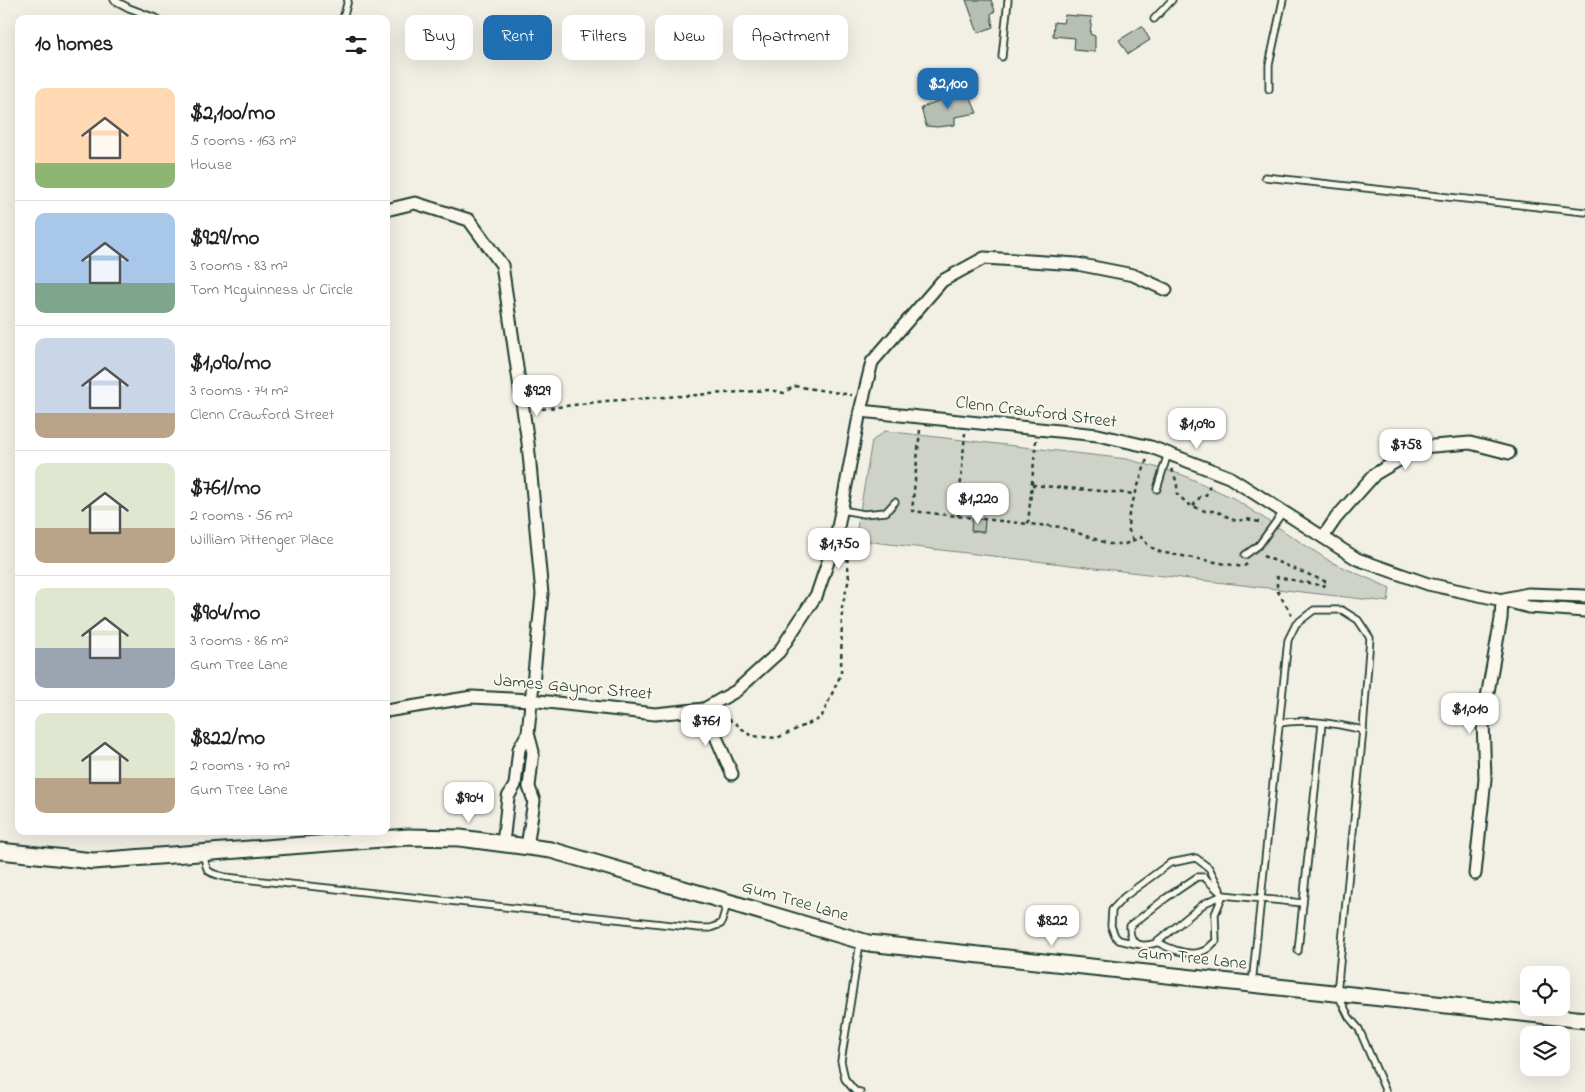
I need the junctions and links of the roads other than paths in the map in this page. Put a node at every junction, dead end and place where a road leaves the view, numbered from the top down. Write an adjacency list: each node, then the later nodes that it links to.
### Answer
1 (114, 0): 6 (lane)
2 (348, 0): 7 (lane)
3 (1008, 0): 9 (lane)
4 (1172, 0): 8 (lane)
5 (1284, 0): 10 (lane)
6 (147, 15)
7 (344, 15)
8 (1154, 19)
9 (1002, 57)
10 (1269, 89)
11 (1265, 177): 13 (lane)
12 (390, 209): 27 (street)
13 (1585, 212)
14 (1166, 290): 15 (street, James Gaynor Street)
15 (860, 411): 16 (street, Clenn Crawford Street); 20 (street, James Gaynor Street)
16 (1168, 453): 18 (lane); 21 (street, Clenn Crawford Street)
17 (1509, 453): 22 (street)
18 (1157, 490)
19 (895, 502): 20 (lane)
20 (842, 510): 28 (street, James Gaynor Street)
21 (1283, 512): 22 (street, Clenn Crawford Street); 23 (lane)
22 (1323, 537): 25 (street, Clenn Crawford Street)
23 (1244, 554)
24 (1585, 596): 25 (street, Clenn Crawford Street)
25 (1502, 600): 26 (street, Clenn Crawford Street); 41 (street)
26 (1585, 611)
27 (530, 700): 28 (street, James Gaynor Street); 29 (street, James Gaynor Street); 33 (street)
28 (704, 709): 34 (street)
29 (390, 710)
30 (1279, 723): 31 (lane); 32 (lane); 43 (lane)
31 (1322, 723): 32 (lane); 45 (lane)
32 (1363, 730): 51 (lane)
33 (528, 733): 35 (street); 36 (street)
34 (732, 774)
35 (515, 785): 36 (lane); 37 (street)
36 (529, 787): 38 (street)
37 (503, 844): 38 (street, Gum Tree Lane); 40 (street, Gum Tree Lane)
38 (527, 847): 44 (street, Gum Tree Lane)
39 (0, 851): 40 (street, Gum Tree Lane)
40 (204, 853): 44 (lane)
41 (1475, 874)
42 (1223, 895): 43 (lane); 47 (lane); 47 (lane); 48 (lane); 48 (lane)
43 (1261, 899): 45 (lane); 50 (lane)
44 (727, 902): 46 (street, Gum Tree Lane)
45 (1303, 903): 49 (lane)
46 (860, 940): 50 (street, Gum Tree Lane); 53 (lane)
47 (1157, 942): 48 (lane)
48 (1136, 944)
49 (1298, 951)
50 (1252, 984): 51 (street, Gum Tree Lane)
51 (1337, 993): 52 (street, Gum Tree Lane); 54 (lane)
52 (1585, 1020)
53 (860, 1092)
54 (1386, 1092)

